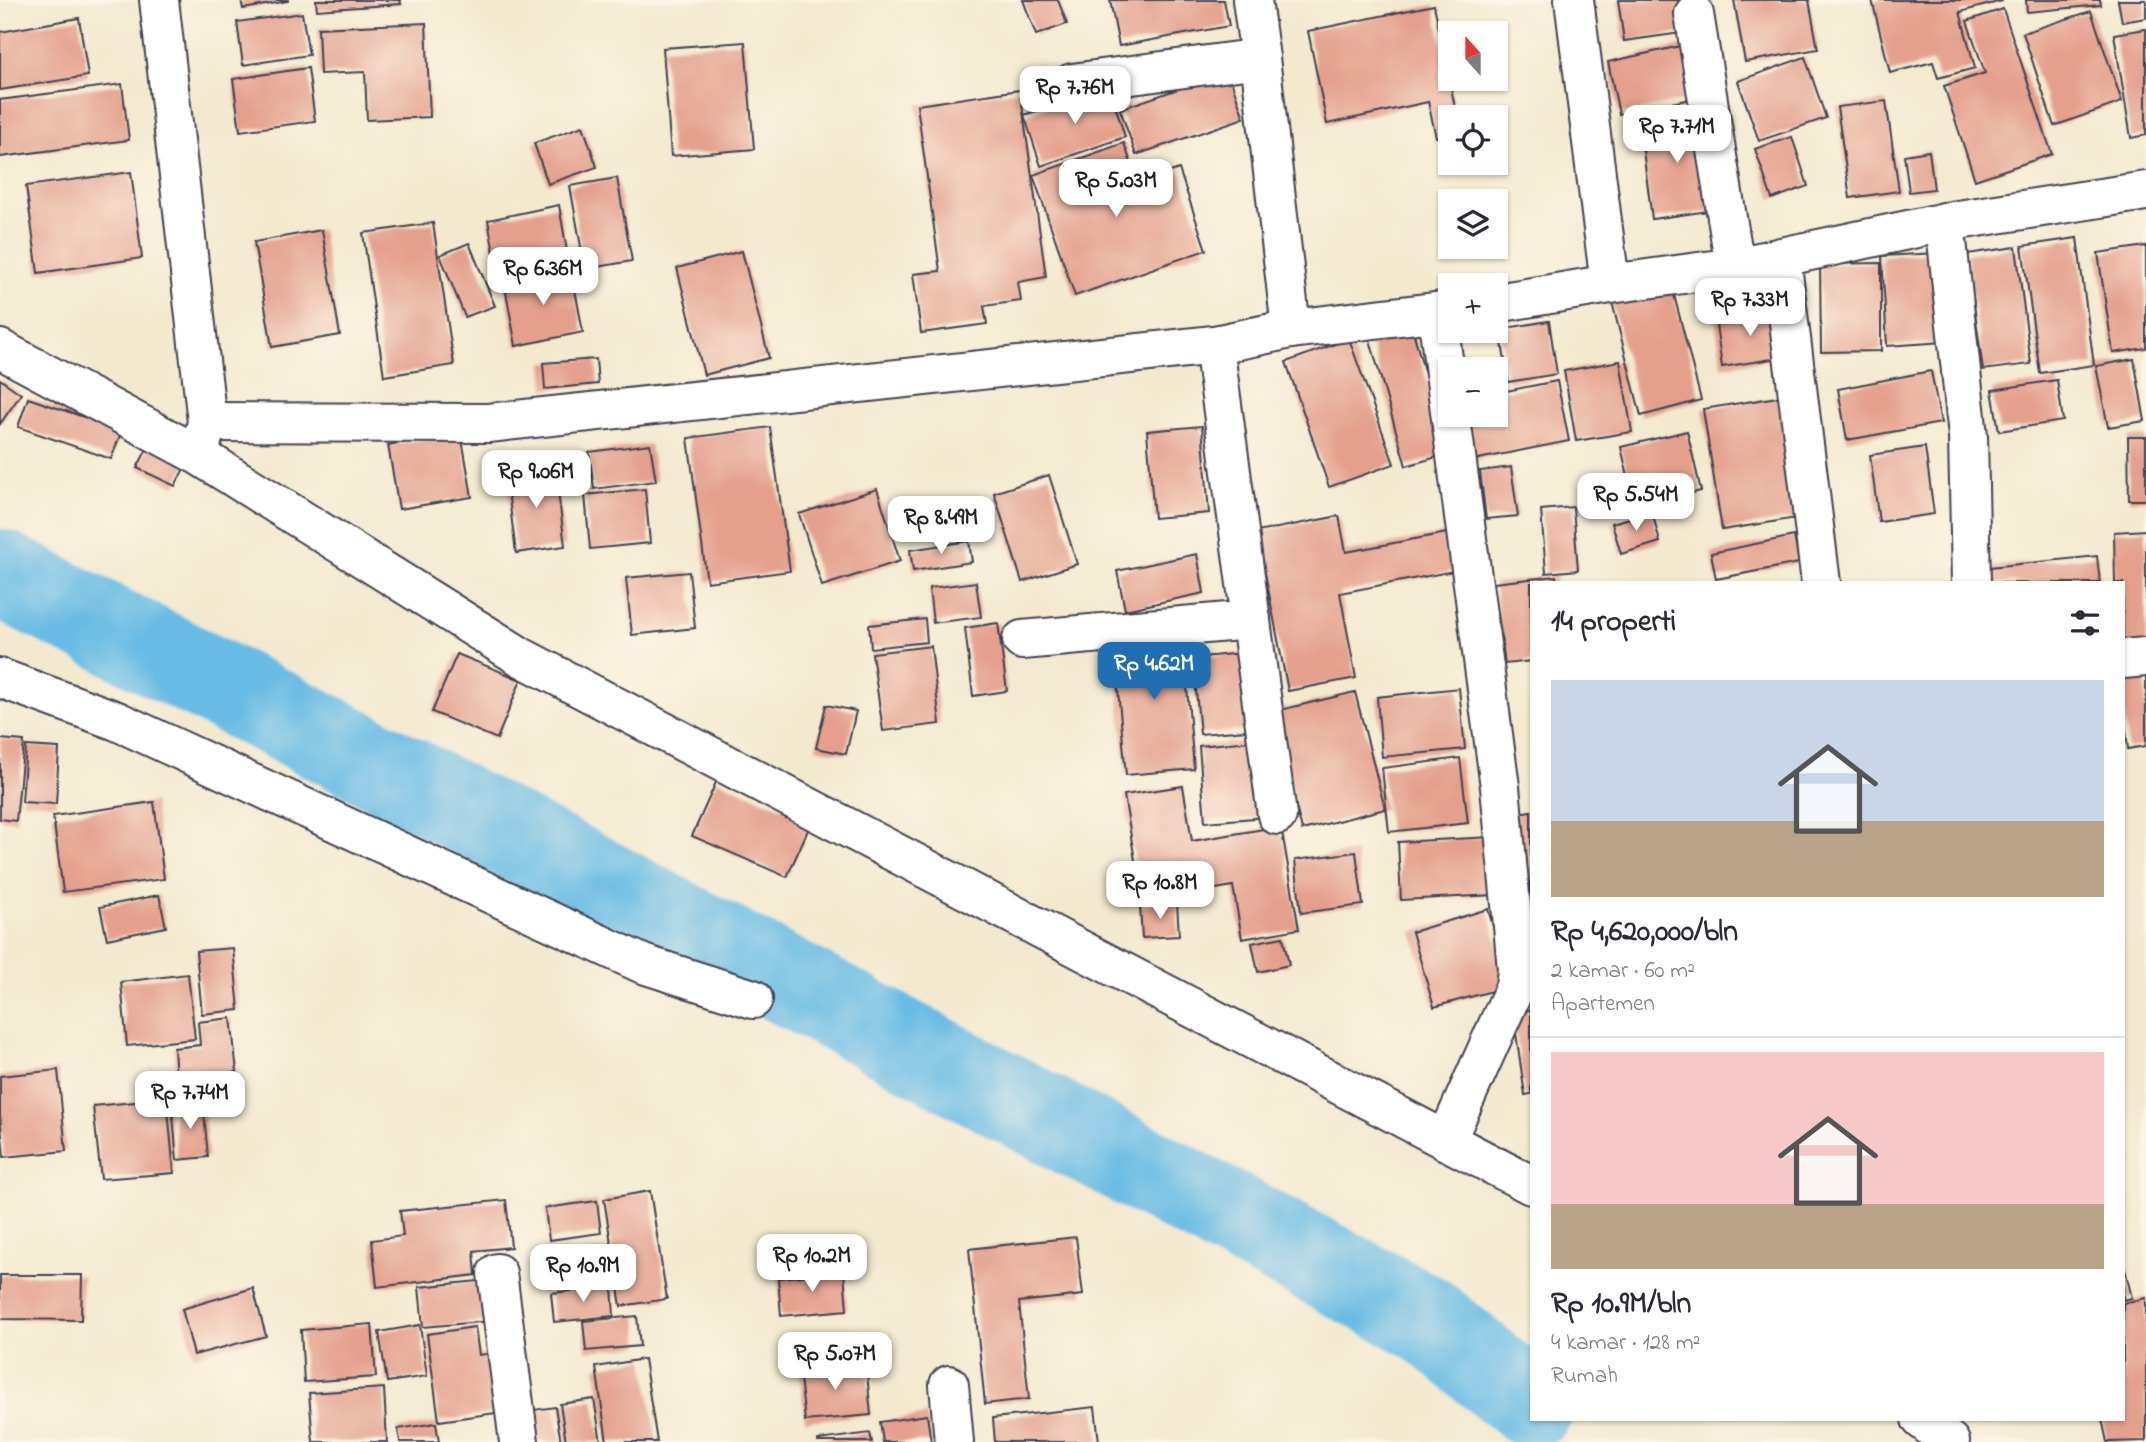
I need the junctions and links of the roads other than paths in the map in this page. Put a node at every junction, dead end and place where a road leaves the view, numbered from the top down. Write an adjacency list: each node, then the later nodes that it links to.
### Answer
1 (159, 0): 18 (street)
2 (1252, 0): 5 (street)
3 (1574, 0): 11 (street)
4 (1694, 14): 10 (street)
5 (1260, 58): 6 (street); 14 (street)
6 (1072, 83)
7 (2146, 191): 8 (street)
8 (1945, 222): 9 (street); 20 (street)
9 (1781, 257): 10 (street); 19 (street)
10 (1735, 267): 11 (street)
11 (1610, 284): 12 (street)
12 (1508, 301)
13 (1438, 313): 14 (street)
14 (1291, 329): 16 (street)
15 (1448, 343): 28 (street)
16 (1214, 345): 18 (street); 21 (street)
17 (0, 349): 18 (street)
18 (202, 439): 28 (street)
19 (1821, 581)
20 (1971, 581)
21 (1251, 620): 22 (street); 26 (street)
22 (1022, 640)
23 (2146, 657): 24 (street)
24 (2125, 659)
25 (0, 678): 27 (street)
26 (1277, 815)
27 (753, 999)
28 (1446, 1141): 29 (street)
29 (1530, 1184)
30 (497, 1273): 33 (street)
31 (949, 1385): 34 (street)
32 (1924, 1421): 35 (street)
33 (519, 1442)
34 (954, 1442)
35 (1950, 1442)

